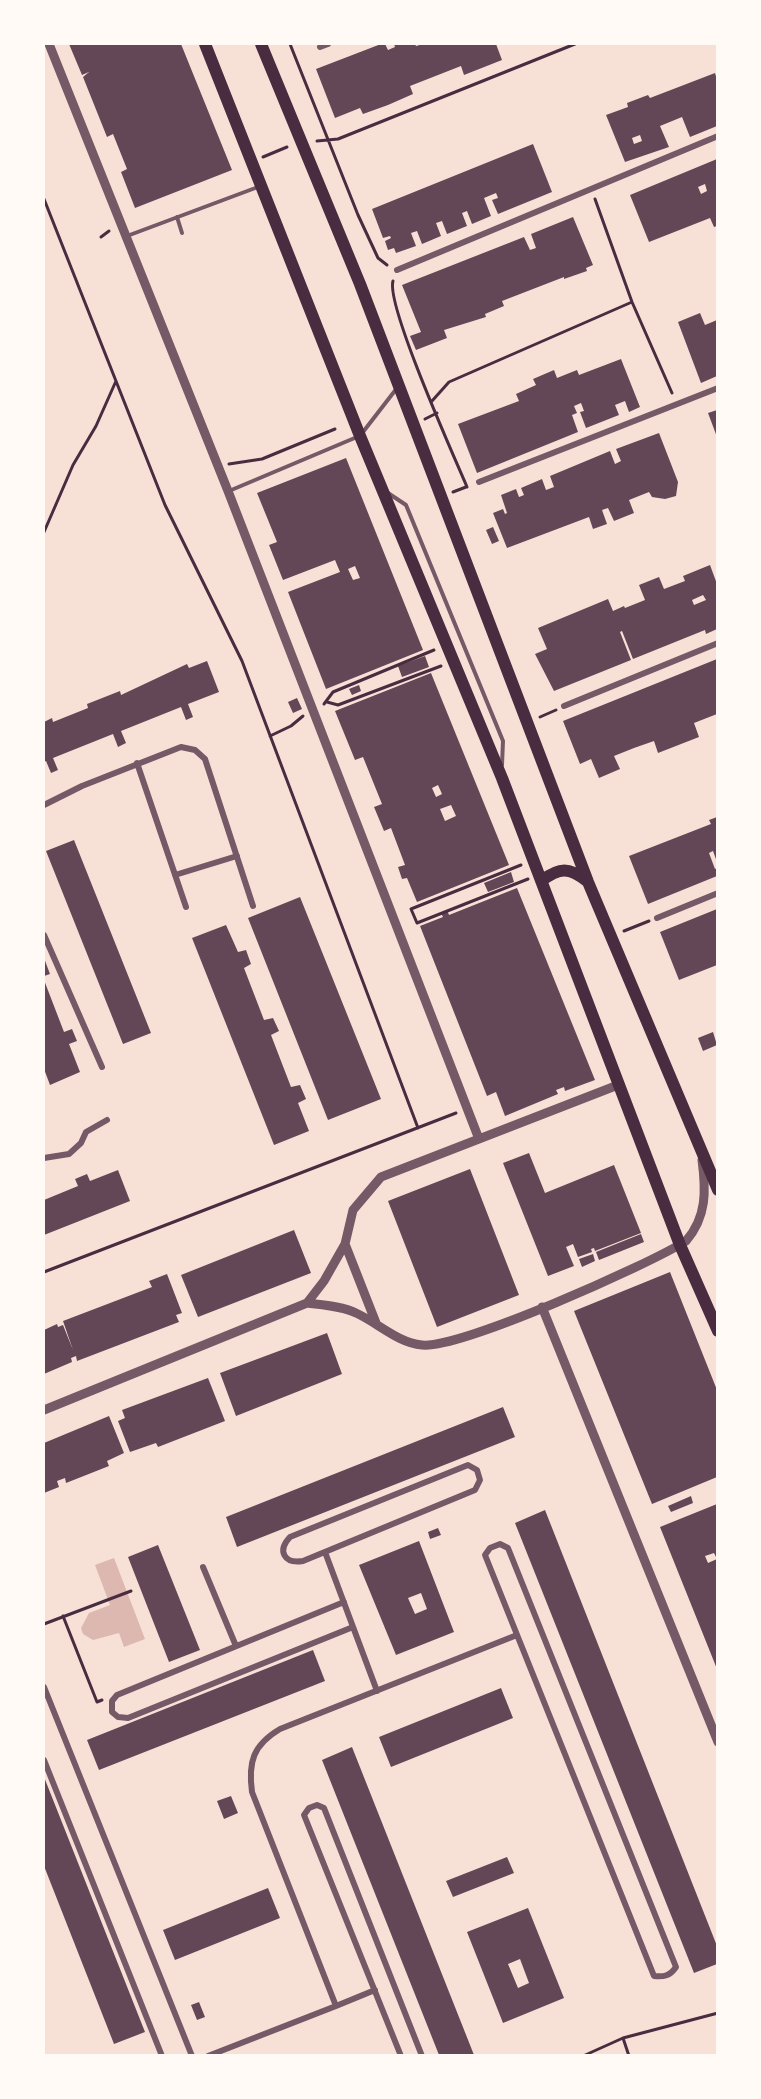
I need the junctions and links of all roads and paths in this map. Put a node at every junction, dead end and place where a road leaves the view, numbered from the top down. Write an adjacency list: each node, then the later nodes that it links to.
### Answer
1 (49, 44): 17 (street)
2 (204, 44): 11 (main road)
3 (261, 44): 10 (main road)
4 (290, 44): 9 (path)
5 (328, 44): 7 (street)
6 (575, 44): 9 (path)
7 (320, 46)
8 (717, 136): 13 (street)
9 (327, 140): 10 (path); 18 (path)
10 (302, 142): 11 (path); 21 (main road)
11 (253, 161): 12 (main road)
12 (262, 186): 15 (lane); 26 (main road)
13 (591, 189): 18 (street); 19 (path)
14 (44, 199): 20 (path)
15 (177, 217): 16 (lane); 17 (lane)
16 (182, 233)
17 (126, 236): 27 (street)
18 (399, 271): 23 (path)
19 (632, 302): 23 (path); 24 (path)
20 (116, 381): 33 (path); 41 (path)
21 (398, 387): 26 (lane); 32 (main road)
22 (717, 388): 24 (street)
23 (432, 401): 29 (path)
24 (676, 404): 28 (street)
25 (335, 429): 27 (path)
26 (360, 436): 30 (main road); 31 (lane)
27 (219, 468): 31 (street)
28 (478, 482): 29 (path)
29 (466, 487): 32 (path)
30 (384, 490): 35 (main road); 43 (lane)
31 (228, 491): 39 (street)
32 (440, 497): 40 (main road)
33 (44, 532)
34 (717, 643): 38 (street)
35 (447, 644): 36 (main road); 37 (path)
36 (454, 661): 37 (path); 43 (main road)
37 (327, 702): 39 (path)
38 (564, 706): 40 (path)
39 (312, 709): 41 (path); 58 (street)
40 (527, 723): 49 (main road)
41 (270, 736): 60 (path)
42 (137, 763): 44 (street); 45 (street); 47 (street)
43 (502, 778): 46 (main road)
44 (44, 805)
45 (237, 856): 47 (street); 51 (street)
46 (533, 860): 48 (main road); 48 (path)
47 (176, 875): 52 (street)
48 (540, 878): 49 (main road); 57 (main road)
49 (588, 882): 55 (main road)
50 (717, 894): 53 (street)
51 (253, 906)
52 (186, 907)
53 (657, 918): 55 (path)
54 (44, 935): 56 (street)
55 (611, 935): 62 (main road)
56 (102, 1067)
57 (618, 1085): 61 (street); 66 (main road)
58 (467, 1108): 60 (path); 61 (street)
59 (107, 1120): 63 (street)
60 (417, 1128): 67 (path)
61 (479, 1139): 65 (street)
62 (701, 1150): 64 (main road); 66 (street)
63 (44, 1158)
64 (717, 1190)
65 (345, 1244): 68 (street); 70 (street)
66 (680, 1245): 69 (street); 71 (main road)
67 (44, 1272)
68 (307, 1303): 70 (street); 72 (street)
69 (542, 1307): 70 (street); 85 (street)
70 (376, 1323)
71 (717, 1331)
72 (44, 1410)
73 (325, 1552): 73 (street); 76 (street)
74 (203, 1566): 81 (street)
75 (131, 1591): 77 (path)
76 (344, 1602): 79 (street); 81 (street)
77 (63, 1616): 78 (path); 84 (path)
78 (44, 1624)
79 (353, 1627): 83 (street); 84 (street)
80 (516, 1635): 80 (street); 83 (street)
81 (236, 1646): 84 (street)
82 (44, 1687): 92 (street)
83 (377, 1690): 88 (street)
84 (117, 1695)
85 (717, 1742)
86 (44, 1760): 91 (street)
87 (375, 1990): 88 (street); 94 (street); 95 (street)
88 (336, 2006): 93 (street)
89 (717, 2013): 90 (path)
90 (623, 2038): 96 (path); 97 (path)
91 (162, 2055)
92 (192, 2055)
93 (208, 2055)
94 (401, 2055)
95 (423, 2055)
96 (583, 2055)
97 (629, 2055)

